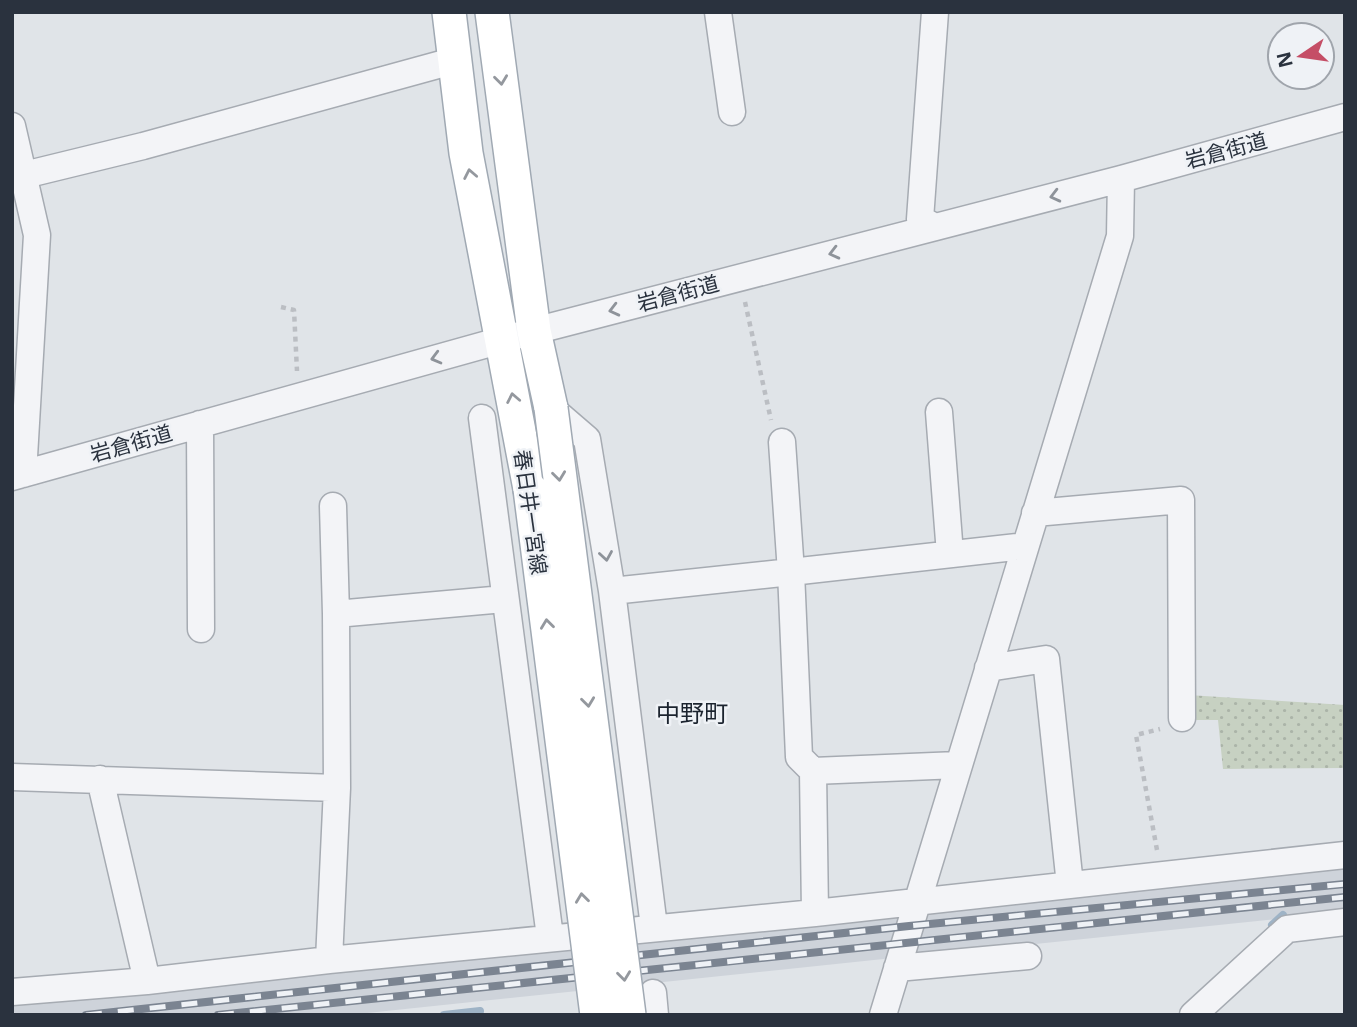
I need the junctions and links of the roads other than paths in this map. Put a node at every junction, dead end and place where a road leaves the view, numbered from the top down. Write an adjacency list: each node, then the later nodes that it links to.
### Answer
1 (449, 12): 5 (main road, 春日井一宮線)
2 (492, 12): 12 (main road, 春日井一宮線, one-way to 12)
3 (718, 12): 6 (street)
4 (935, 12): 11 (street)
5 (456, 60): 9 (street); 13 (main road, 春日井一宮線, one-way to 5)
6 (732, 111)
7 (1345, 117): 10 (street, 岩倉街道)
8 (12, 126): 9 (street)
9 (18, 177): 19 (street)
10 (1121, 179): 11 (street, 岩倉街道, one-way to 11); 21 (street)
11 (936, 227): 12 (street, 岩倉街道, one-way to 12)
12 (534, 331): 13 (street, 岩倉街道); 14 (main road, 春日井一宮線)
13 (502, 340): 17 (street, 岩倉街道, one-way to 17); 49 (main road, 春日井一宮線, one-way to 13, bridge)
14 (551, 408): 25 (street, one-way to 25); 48 (main road, 春日井一宮線, one-way to 48, bridge)
15 (939, 412): 23 (street)
16 (482, 418): 26 (street)
17 (200, 424): 19 (street, 岩倉街道); 28 (street)
18 (782, 442): 24 (street)
19 (18, 475)
20 (333, 506): 27 (street)
21 (1035, 513): 22 (street); 30 (street)
22 (1026, 546): 23 (street); 29 (street)
23 (950, 554): 24 (street)
24 (791, 572): 25 (street); 32 (street)
25 (612, 591): 41 (street)
26 (504, 599): 27 (street); 42 (street)
27 (336, 614): 35 (street)
28 (201, 629)
29 (988, 668): 31 (street); 37 (street)
30 (1182, 718)
31 (958, 765): 32 (street); 38 (street)
32 (813, 771): 39 (street)
33 (12, 777): 34 (street)
34 (100, 779): 35 (street); 46 (street)
35 (337, 788): 44 (street)
36 (1345, 855): 37 (street)
37 (1070, 885): 38 (street)
38 (916, 902): 39 (street); 45 (street)
39 (814, 913): 41 (street)
40 (1345, 922): 51 (street)
41 (654, 928): 42 (street)
42 (550, 937): 44 (street)
43 (1028, 956): 45 (street)
44 (329, 960): 46 (street)
45 (897, 968): 50 (street)
46 (147, 981): 47 (street)
47 (12, 992)
48 (645, 1008)
49 (597, 1015)
50 (883, 1015)
51 (1193, 1015)

